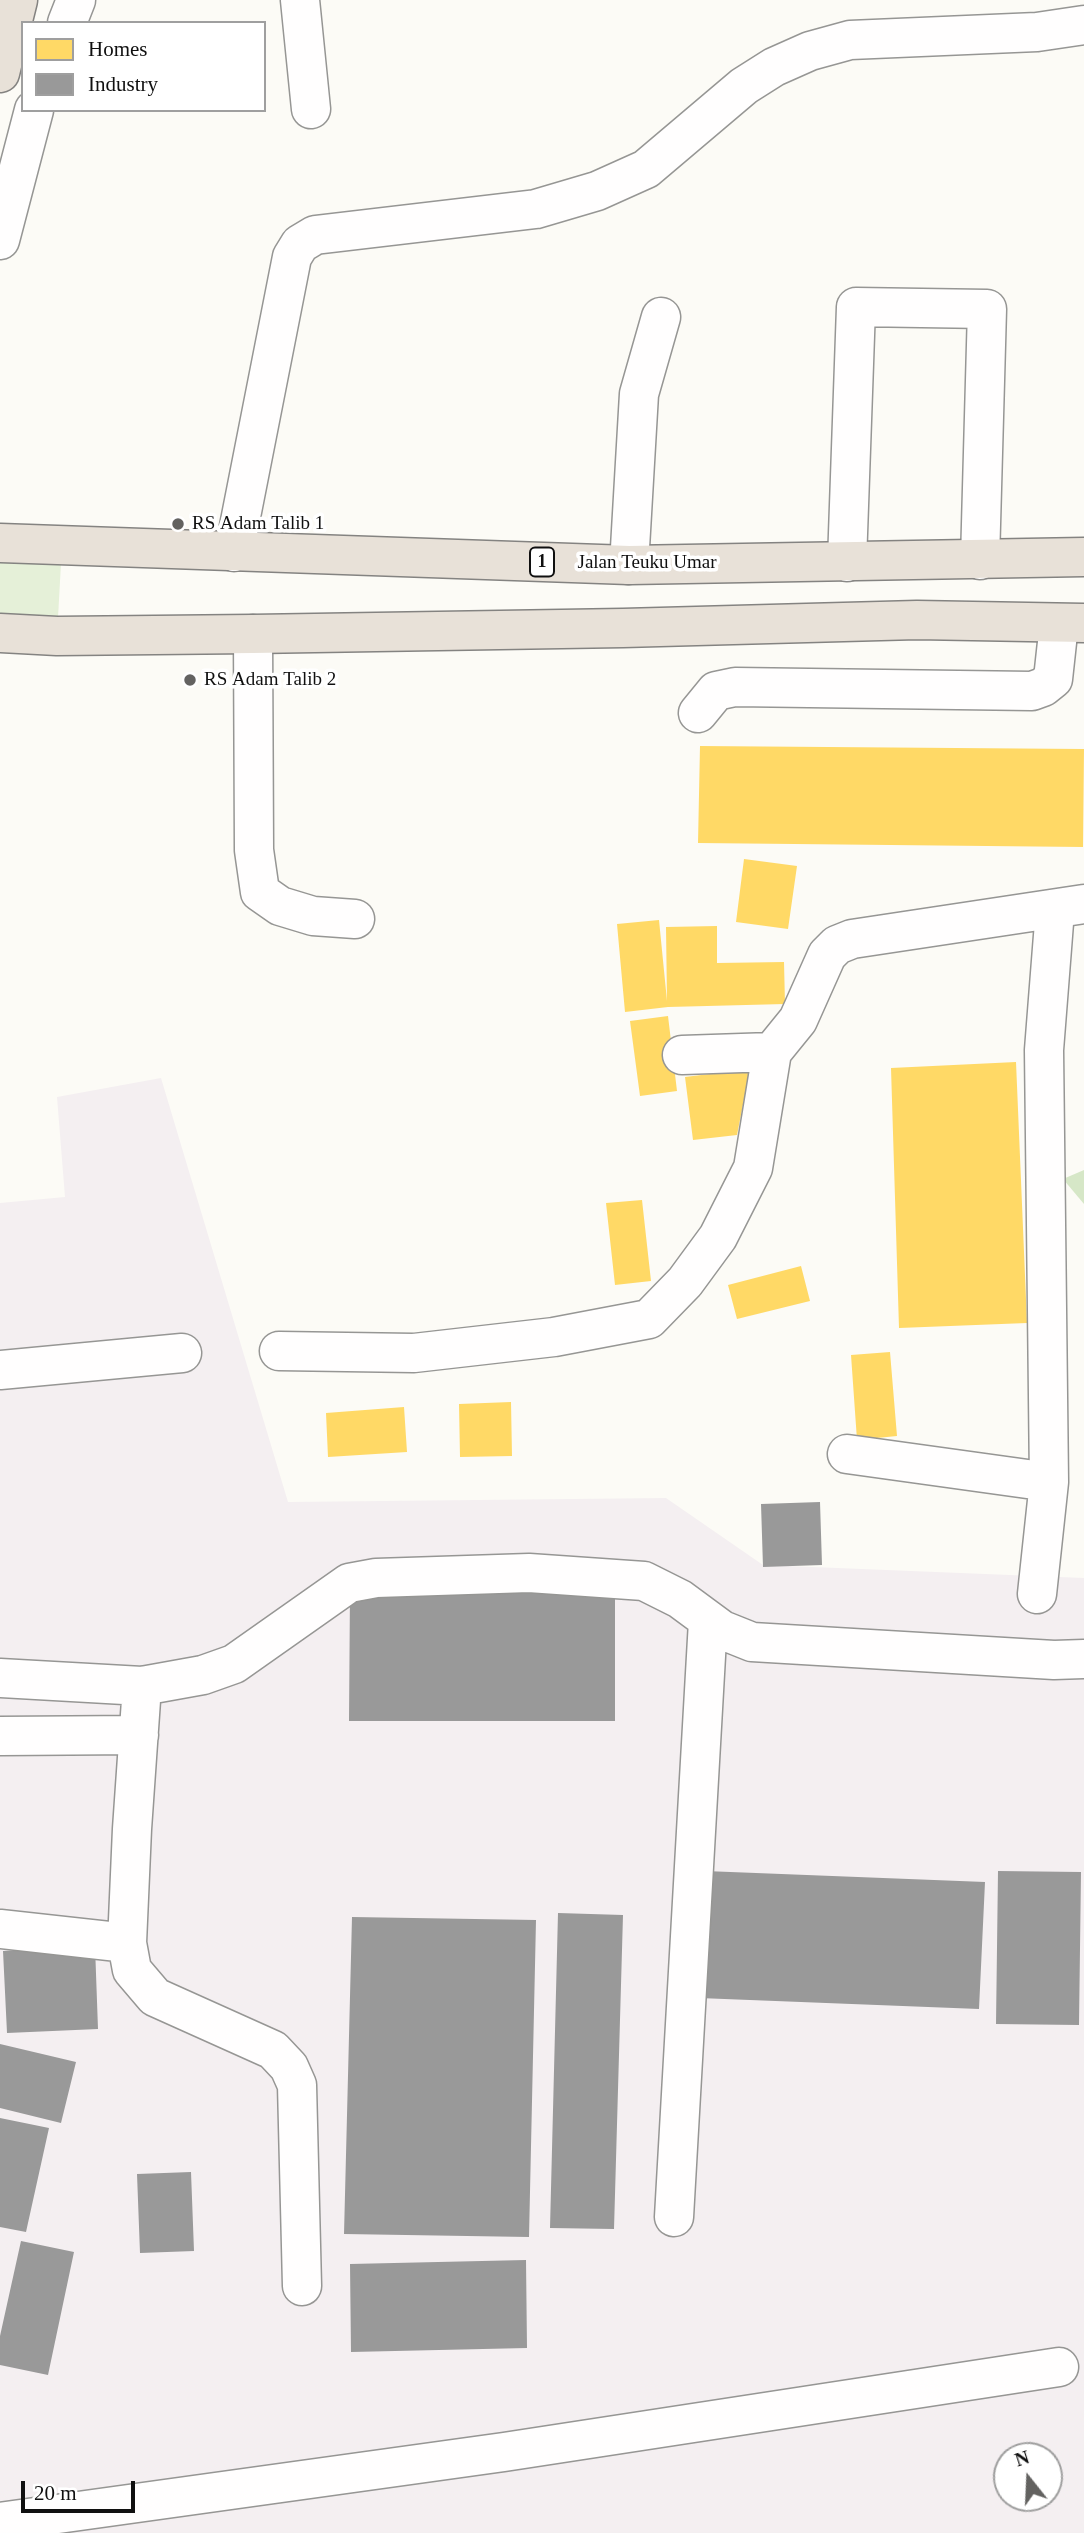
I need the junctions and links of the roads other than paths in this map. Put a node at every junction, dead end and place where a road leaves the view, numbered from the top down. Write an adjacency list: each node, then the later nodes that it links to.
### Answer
1 (18, 0): 6 (highway)
2 (76, 0): 4 (street)
3 (300, 0): 7 (street)
4 (68, 21)
5 (1084, 24): 12 (street)
6 (0, 73)
7 (311, 108)
8 (33, 112): 9 (street)
9 (0, 240)
10 (661, 317): 17 (street)
11 (0, 543): 12 (highway, Jalan Teuku Umar / 1)
12 (234, 552): 17 (highway, Jalan Teuku Umar / 1)
13 (1084, 557): 14 (highway, Jalan Teuku Umar / 1)
14 (980, 560): 15 (street); 16 (highway, Jalan Teuku Umar / 1)
15 (847, 562): 16 (highway, Jalan Teuku Umar / 1); 17 (highway, Jalan Teuku Umar / 1)
16 (917, 562): 18 (highway)
17 (629, 565)
18 (917, 620): 19 (highway); 21 (highway)
19 (1072, 623): 24 (street)
20 (0, 633): 22 (highway)
21 (253, 634): 22 (highway); 26 (street)
22 (57, 636): 23 (highway)
23 (0, 662)
24 (698, 713)
25 (1070, 907): 27 (street); 33 (street)
26 (355, 919)
27 (772, 1052): 28 (street); 29 (street)
28 (682, 1055)
29 (279, 1351)
30 (182, 1353): 31 (street)
31 (0, 1370)
32 (847, 1454): 33 (street)
33 (1049, 1482): 34 (street)
34 (1037, 1594)
35 (708, 1622): 36 (street); 38 (street); 43 (street)
36 (1084, 1659)
37 (0, 1678): 38 (street)
38 (142, 1686): 39 (street)
39 (139, 1735): 40 (street); 42 (street)
40 (0, 1736)
41 (0, 1928): 42 (street)
42 (127, 1943): 44 (street)
43 (674, 2217)
44 (302, 2286)
45 (1059, 2367): 46 (street)
46 (0, 2522)

